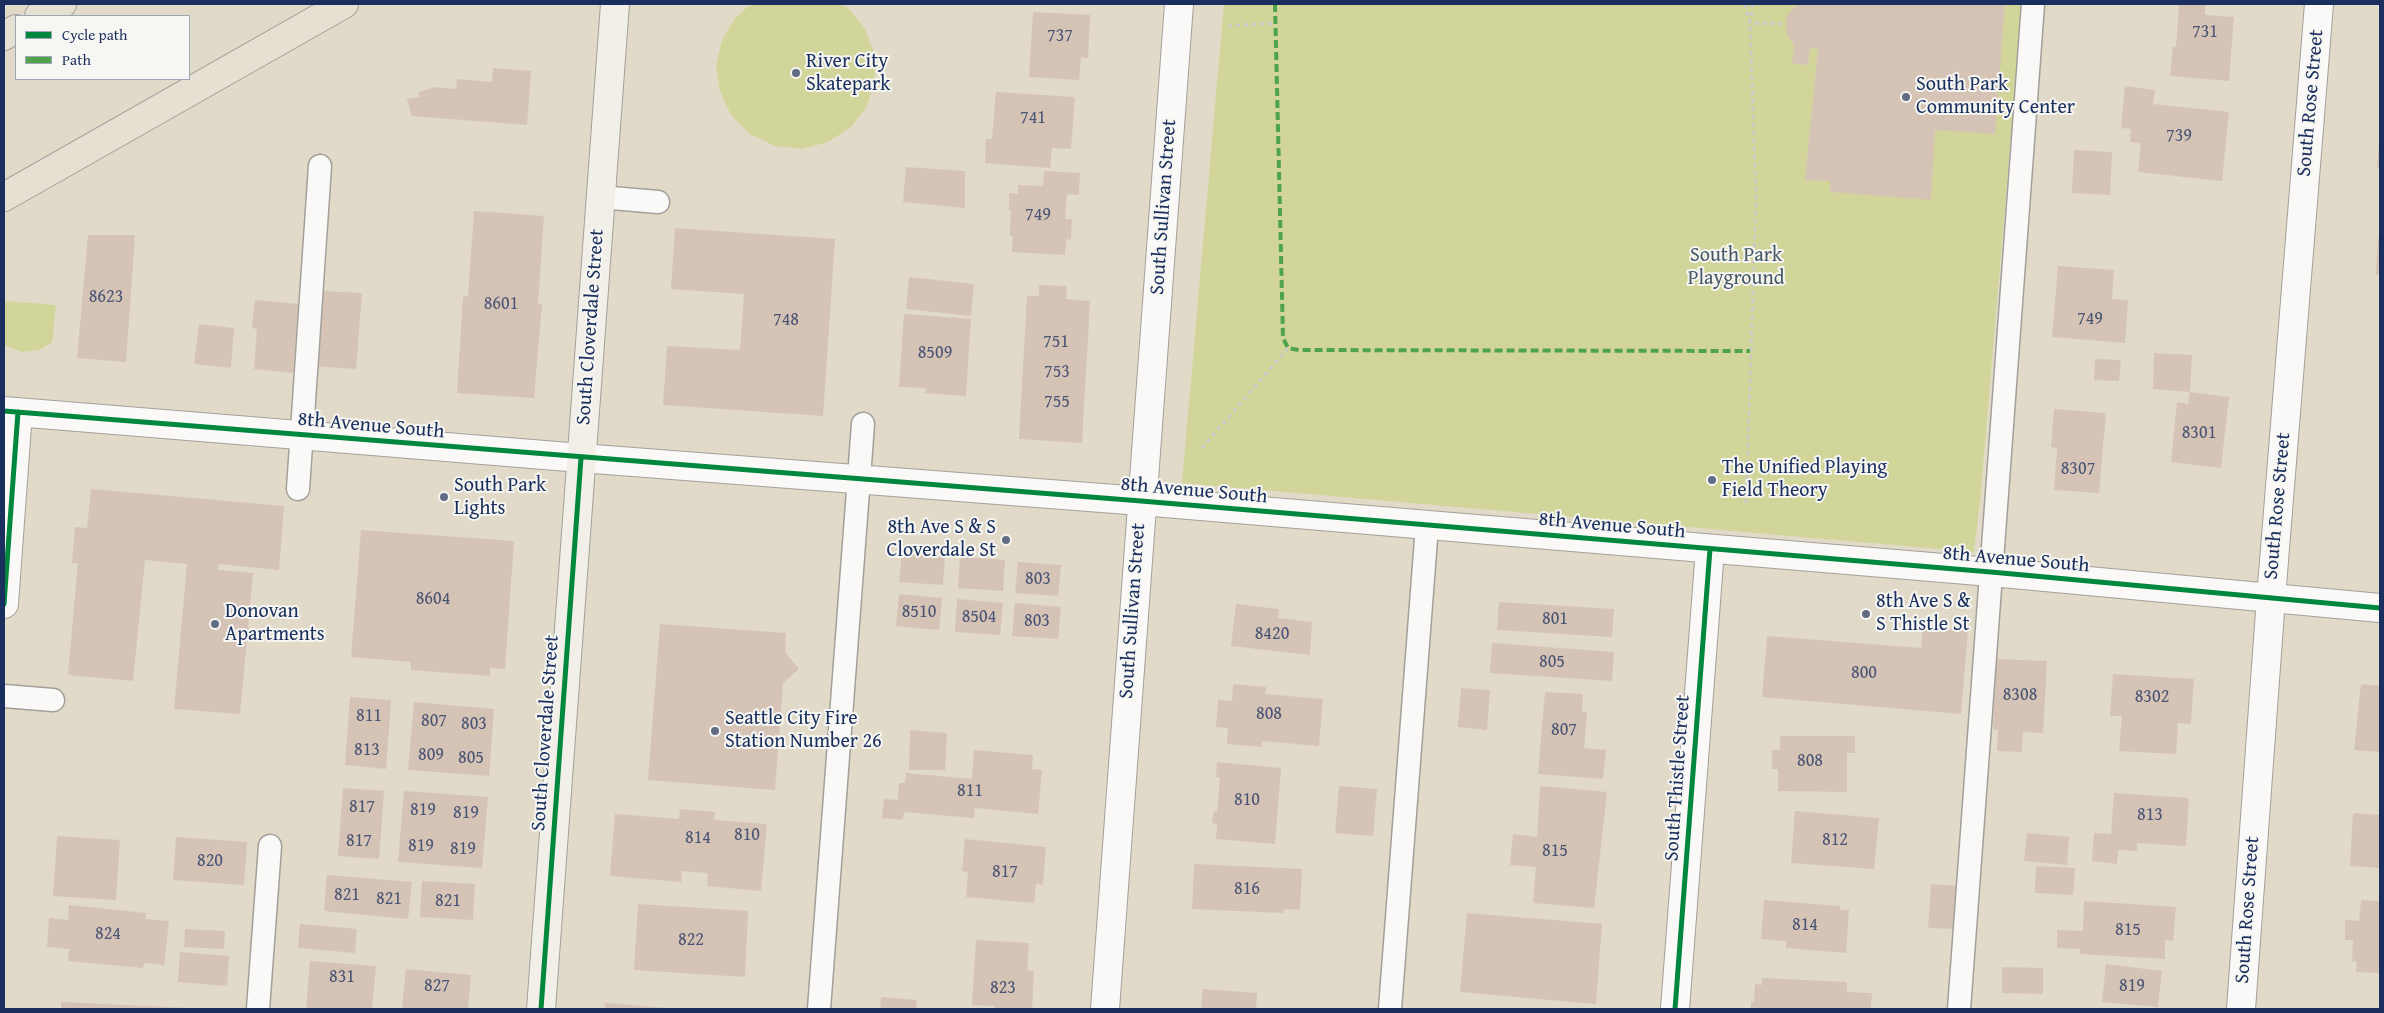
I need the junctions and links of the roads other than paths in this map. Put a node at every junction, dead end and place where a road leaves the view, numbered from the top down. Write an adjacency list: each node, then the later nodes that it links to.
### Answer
1 (62, 4): 7 (highway)
2 (344, 4): 11 (highway)
3 (615, 4): 12 (main road, South Cloverdale Street)
4 (1179, 4): 20 (street, South Sullivan Street)
5 (2033, 4): 23 (lane)
6 (2319, 4): 24 (street, South Rose Street)
7 (41, 15)
8 (15, 30): 9 (highway)
9 (4, 36)
10 (320, 166): 16 (lane)
11 (4, 197)
12 (600, 197): 13 (lane); 17 (main road, South Cloverdale Street)
13 (658, 202)
14 (11, 411): 16 (street, 8th Avenue South); 25 (street)
15 (863, 424): 18 (lane)
16 (302, 435): 17 (street, 8th Avenue South); 19 (lane)
17 (582, 458): 18 (street, 8th Avenue South); 31 (main road, South Cloverdale Street)
18 (858, 480): 20 (street, 8th Avenue South); 32 (lane)
19 (298, 490)
20 (1141, 502): 21 (street, 8th Avenue South); 33 (street, South Sullivan Street)
21 (1427, 526): 22 (street, 8th Avenue South); 34 (lane)
22 (1710, 549): 23 (street, 8th Avenue South); 35 (street, South Thistle Street)
23 (1991, 572): 24 (street, 8th Avenue South); 36 (lane)
24 (2270, 598): 26 (street, 8th Avenue South); 37 (street, South Rose Street)
25 (4, 604)
26 (2380, 608)
27 (4, 696): 28 (lane)
28 (53, 700)
29 (270, 846): 30 (lane)
30 (258, 1009)
31 (541, 1009)
32 (819, 1009)
33 (1105, 1009)
34 (1390, 1009)
35 (1675, 1009)
36 (1959, 1009)
37 (2241, 1009)

